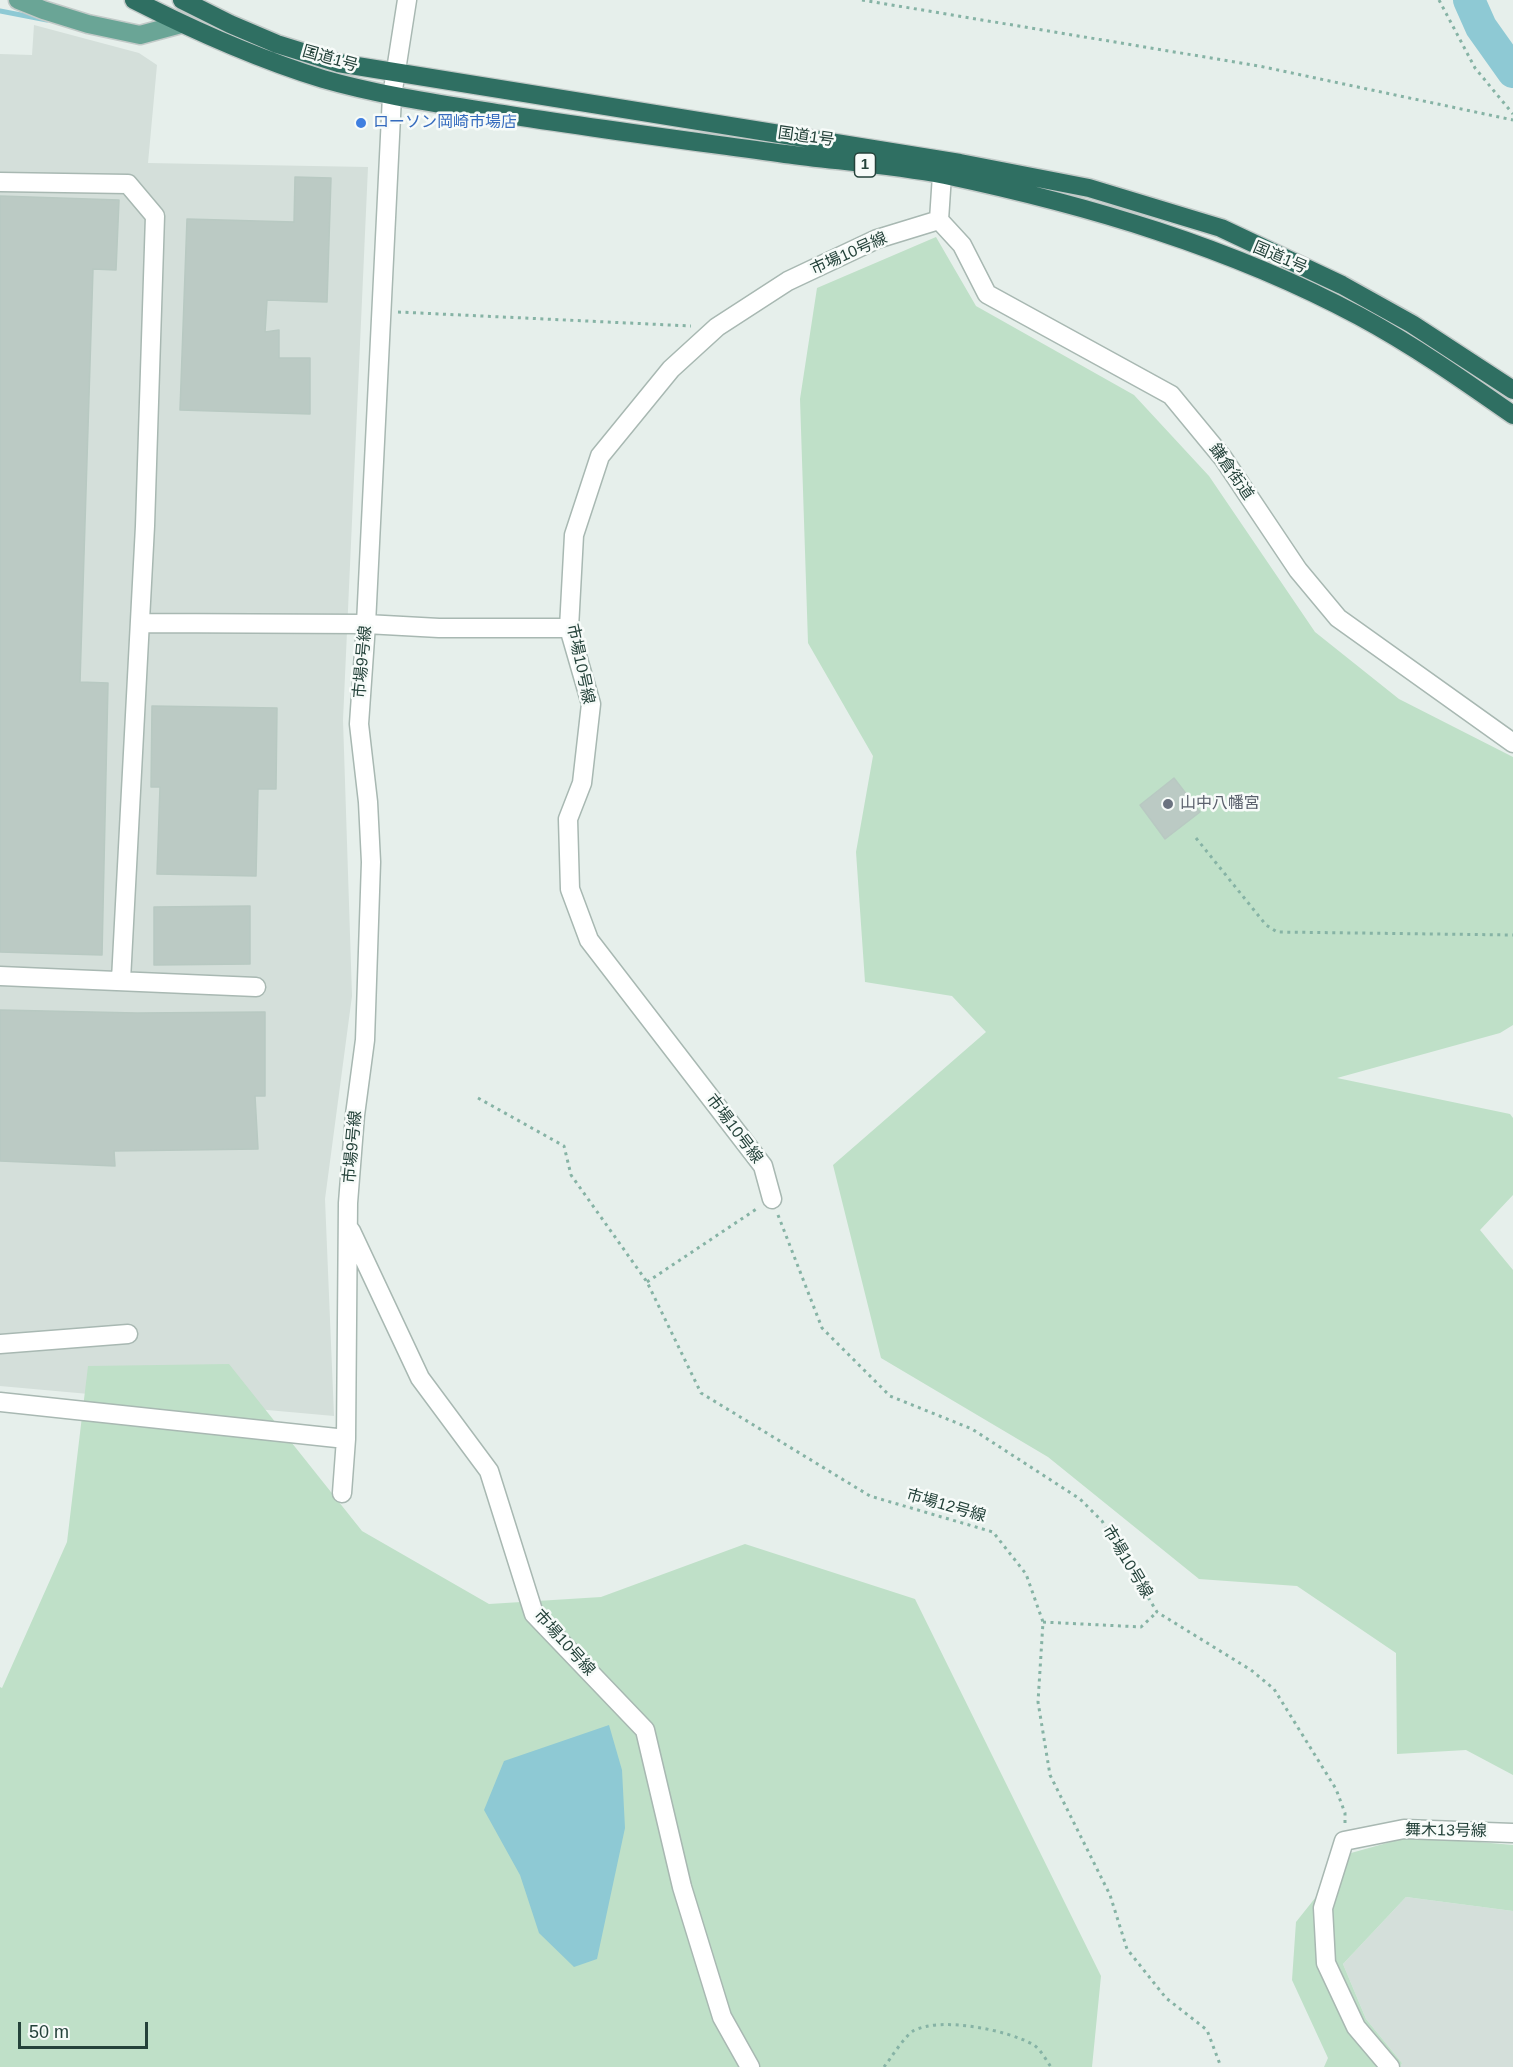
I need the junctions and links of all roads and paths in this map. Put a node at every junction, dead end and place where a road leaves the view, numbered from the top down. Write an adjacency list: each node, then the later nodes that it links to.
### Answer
1 (18, 0): 7 (main road)
2 (134, 0): 7 (highway, 国道1号 / 1)
3 (182, 0): 8 (highway, 国道1号 / 1)
4 (407, 0): 8 (street, 市場9号線)
5 (862, 0): 11 (path)
6 (1438, 0): 10 (path)
7 (181, 24): 9 (highway, 国道1号 / 1)
8 (395, 72): 9 (street, 市場9号線); 17 (highway, 国道1号 / 1)
9 (392, 96): 12 (highway, 国道1号 / 1); 15 (street, 市場9号線)
10 (1513, 114)
11 (1513, 120)
12 (942, 175): 14 (street); 18 (highway, 国道1号 / 1)
13 (0, 182): 19 (street)
14 (939, 220): 16 (street, 市場10号線); 22 (street, 鎌倉街道)
15 (382, 311): 16 (path); 20 (street, 市場9号線)
16 (717, 327): 21 (street, 市場10号線)
17 (1513, 390)
18 (1513, 415)
19 (140, 623): 20 (street); 26 (street)
20 (366, 624): 21 (street); 30 (street, 市場9号線)
21 (569, 628): 29 (street, 市場10号線)
22 (1513, 743)
23 (1196, 838): 24 (path)
24 (1513, 935)
25 (0, 976): 26 (street)
26 (121, 980): 27 (street)
27 (256, 987)
28 (478, 1098): 31 (path, 市場12号線)
29 (772, 1198): 31 (path); 37 (path, 市場10号線)
30 (349, 1227): 35 (street, 市場9号線); 42 (street, 市場10号線)
31 (647, 1282): 38 (path, 市場12号線)
32 (128, 1334): 33 (street)
33 (0, 1344)
34 (0, 1402): 35 (street)
35 (346, 1439): 36 (street, 市場9号線)
36 (342, 1493)
37 (1157, 1612): 38 (path); 40 (path, 市場10号線)
38 (1042, 1623): 45 (path, 市場12号線)
39 (1513, 1833): 40 (street, 舞木13号線)
40 (1344, 1841): 41 (street)
41 (1388, 2066)
42 (750, 2067)
43 (884, 2067): 44 (path)
44 (1051, 2067)
45 (1221, 2067)

